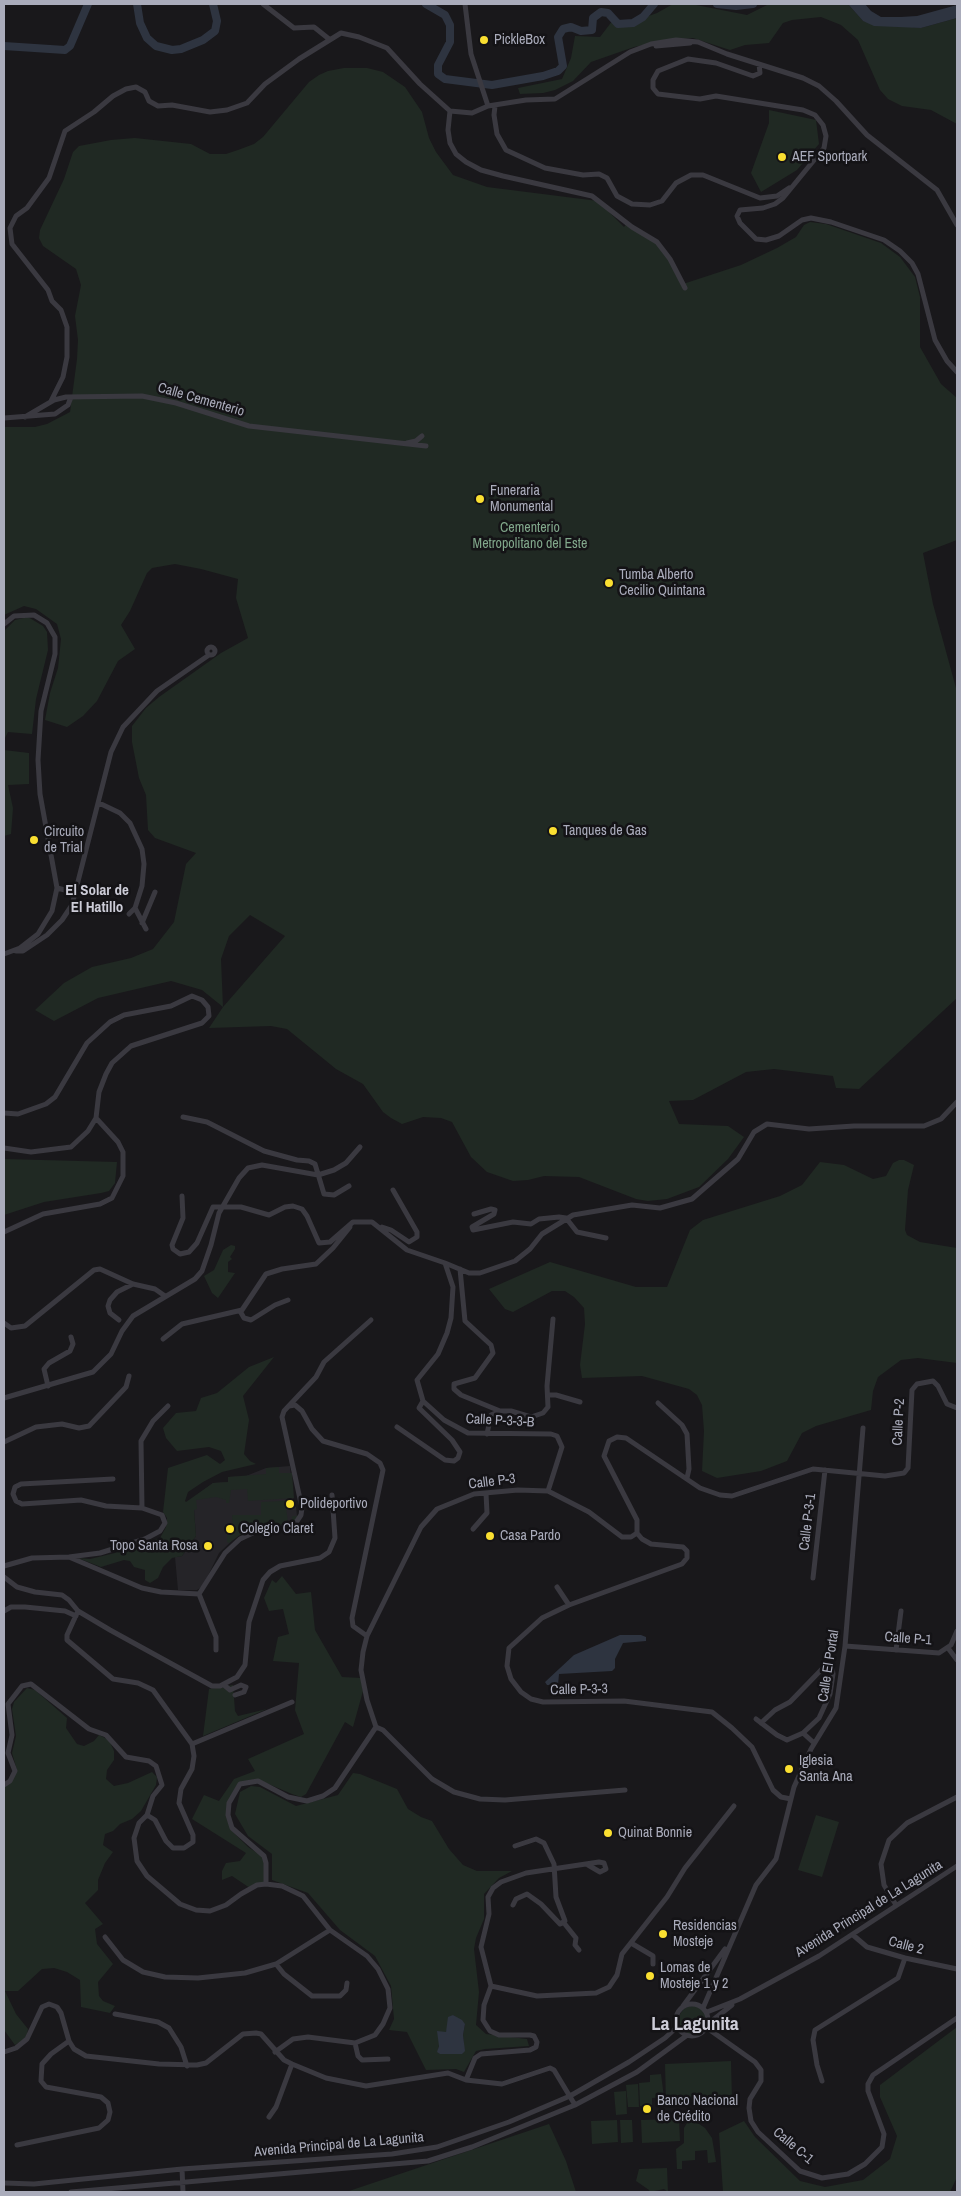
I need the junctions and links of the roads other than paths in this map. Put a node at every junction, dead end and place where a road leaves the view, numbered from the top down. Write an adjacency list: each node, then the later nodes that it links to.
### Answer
1 (263, 4): 3 (street)
2 (465, 4): 5 (street)
3 (329, 39): 7 (street); 13 (street)
4 (759, 64): 6 (street); 8 (street); 9 (street)
5 (487, 105): 6 (street); 7 (street)
6 (495, 106): 8 (street)
7 (450, 111): 10 (street)
8 (796, 184): 11 (street)
9 (957, 225)
10 (685, 288)
11 (957, 372)
12 (71, 397): 13 (street, Calle Cementerio); 14 (street); 18 (street, Calle Cementerio)
13 (53, 400): 14 (street); 15 (street)
14 (60, 412): 15 (street)
15 (25, 417): 16 (street)
16 (4, 418)
17 (422, 436): 18 (street, Calle Cementerio)
18 (401, 444): 19 (street, Calle Cementerio)
19 (426, 446)
20 (4, 624): 23 (street)
21 (209, 655): 22 (street)
22 (99, 803): 24 (street); 26 (street)
23 (57, 888): 24 (street); 30 (street)
24 (76, 888): 30 (street)
25 (155, 892): 28 (street)
26 (135, 908): 27 (street); 28 (street)
27 (128, 914)
28 (142, 923): 29 (street)
29 (146, 929)
30 (13, 952): 31 (street)
31 (4, 954)
32 (957, 1102): 44 (street)
33 (4, 1113): 35 (street)
34 (183, 1117): 38 (street)
35 (96, 1118): 37 (street); 47 (street)
36 (360, 1147): 38 (street)
37 (4, 1148)
38 (318, 1175): 39 (street); 42 (street)
39 (349, 1186)
40 (393, 1190): 46 (street)
41 (182, 1196): 42 (street)
42 (224, 1206): 45 (street); 52 (street)
43 (474, 1214): 44 (street)
44 (566, 1218): 48 (street); 50 (street)
45 (353, 1222): 46 (street); 54 (street)
46 (382, 1227): 49 (street)
47 (4, 1232)
48 (606, 1238)
49 (445, 1263): 50 (street); 65 (street)
50 (460, 1270): 71 (street)
51 (133, 1284): 52 (street); 56 (street); 58 (street)
52 (165, 1296): 62 (street)
53 (288, 1300): 54 (street)
54 (240, 1311): 60 (street)
55 (553, 1319): 63 (street)
56 (119, 1320)
57 (371, 1320): 69 (street)
58 (4, 1323)
59 (71, 1337): 62 (street)
60 (163, 1339)
61 (129, 1376): 75 (street)
62 (48, 1386): 64 (street)
63 (549, 1395): 66 (street); 71 (street)
64 (4, 1398)
65 (424, 1401): 72 (street); 74 (street, Calle P-3-3-B)
66 (580, 1402)
67 (658, 1403): 79 (street)
68 (168, 1406): 83 (street)
69 (289, 1406): 91 (street); 97 (street)
70 (957, 1408): 77 (street, Calle P-2)
71 (500, 1411): 74 (street)
72 (397, 1427)
73 (863, 1428): 77 (street, Calle El Portal)
74 (487, 1434): 80 (street, Calle P-3-3-B)
75 (4, 1442)
76 (825, 1470): 77 (street); 79 (street); 89 (street, Calle P-3-1)
77 (860, 1473): 98 (street, Calle El Portal)
78 (112, 1478): 83 (street)
79 (687, 1478): 85 (street)
80 (548, 1491): 81 (street, Calle P-3); 85 (street, Calle P-3)
81 (486, 1493): 84 (street); 97 (street, Calle P-3)
82 (332, 1495): 103 (street)
83 (142, 1508): 86 (street)
84 (473, 1529)
85 (637, 1533): 92 (street, Calle P-3-3)
86 (68, 1557): 87 (street); 91 (street)
87 (4, 1566)
88 (4, 1577): 95 (street)
89 (813, 1578)
90 (557, 1587): 92 (street)
91 (199, 1594): 100 (street)
92 (569, 1605): 115 (street, Calle P-3-3)
93 (4, 1611): 95 (street)
94 (901, 1611): 101 (street)
95 (77, 1613): 103 (street); 111 (street)
96 (957, 1631): 99 (street, Calle P-1)
97 (368, 1636): 108 (street, Calle P-3)
98 (845, 1646): 101 (street, Calle P-1); 110 (street, Calle El Portal)
99 (948, 1648): 101 (street, Calle P-1); 102 (street)
100 (216, 1650)
101 (896, 1650)
102 (957, 1660)
103 (224, 1685): 104 (street)
104 (235, 1695)
105 (292, 1702): 111 (street)
106 (756, 1719): 107 (street)
107 (761, 1723): 109 (street); 109 (street)
108 (376, 1727): 113 (street); 122 (street)
109 (803, 1733): 110 (street)
110 (814, 1743): 115 (street, Calle El Portal)
111 (192, 1744): 117 (street)
112 (4, 1785): 117 (street)
113 (625, 1790)
114 (957, 1797): 124 (street)
115 (791, 1800): 130 (street, Calle El Portal)
116 (734, 1806): 129 (street)
117 (147, 1815): 122 (street)
118 (515, 1846): 121 (street)
119 (588, 1865): 121 (street)
120 (957, 1866): 124 (street, Avenida Principal de La Lagunita)
121 (555, 1868): 125 (street); 137 (street)
122 (266, 1884): 126 (street)
123 (513, 1905): 125 (street)
124 (896, 1906): 127 (street, Avenida Principal de La Lagunita)
125 (564, 1923): 131 (street)
126 (330, 1930): 133 (street); 147 (street)
127 (853, 1935): 132 (street, Calle 2); 138 (street, Avenida Principal de La Lagunita)
128 (105, 1937): 133 (street)
129 (631, 1943): 134 (street); 137 (street)
130 (729, 1945): 139 (street, Calle El Portal); 140 (street, Calle El Portal)
131 (579, 1950)
132 (905, 1958): 135 (street, Calle 2); 154 (street)
133 (276, 1964): 136 (street)
134 (653, 1964)
135 (957, 1970)
136 (348, 1983)
137 (491, 1986): 153 (street)
138 (740, 1999): 140 (street, Avenida Principal de La Lagunita); 143 (street, Avenida Principal de La Lagunita)
139 (682, 2008): 140 (street, Avenida Principal de La Lagunita); 144 (street)
140 (705, 2010): 143 (street)
141 (115, 2014): 152 (street)
142 (957, 2018): 143 (street, Calle C-1)
143 (708, 2026): 145 (street, Avenida Principal de La Lagunita)
144 (677, 2027): 145 (street); 155 (street, Avenida Principal de La Lagunita)
145 (686, 2036): 156 (street, Avenida Principal de La Lagunita)
146 (69, 2041): 148 (street); 152 (street); 158 (street)
147 (355, 2043): 149 (street); 150 (street)
148 (4, 2052)
149 (276, 2052): 151 (street); 152 (street)
150 (388, 2059)
151 (292, 2064): 153 (street); 157 (street)
152 (186, 2066)
153 (466, 2080): 155 (street)
154 (822, 2081)
155 (570, 2096): 156 (street); 159 (street, Avenida Principal de La Lagunita)
156 (575, 2105): 160 (street, Avenida Principal de La Lagunita)
157 (269, 2117)
158 (17, 2145)
159 (182, 2169): 160 (street); 161 (street, Avenida Principal de La Lagunita)
160 (183, 2181): 162 (street, Avenida Principal de La Lagunita); 163 (street)
161 (4, 2183)
162 (71, 2192)
163 (183, 2192)

